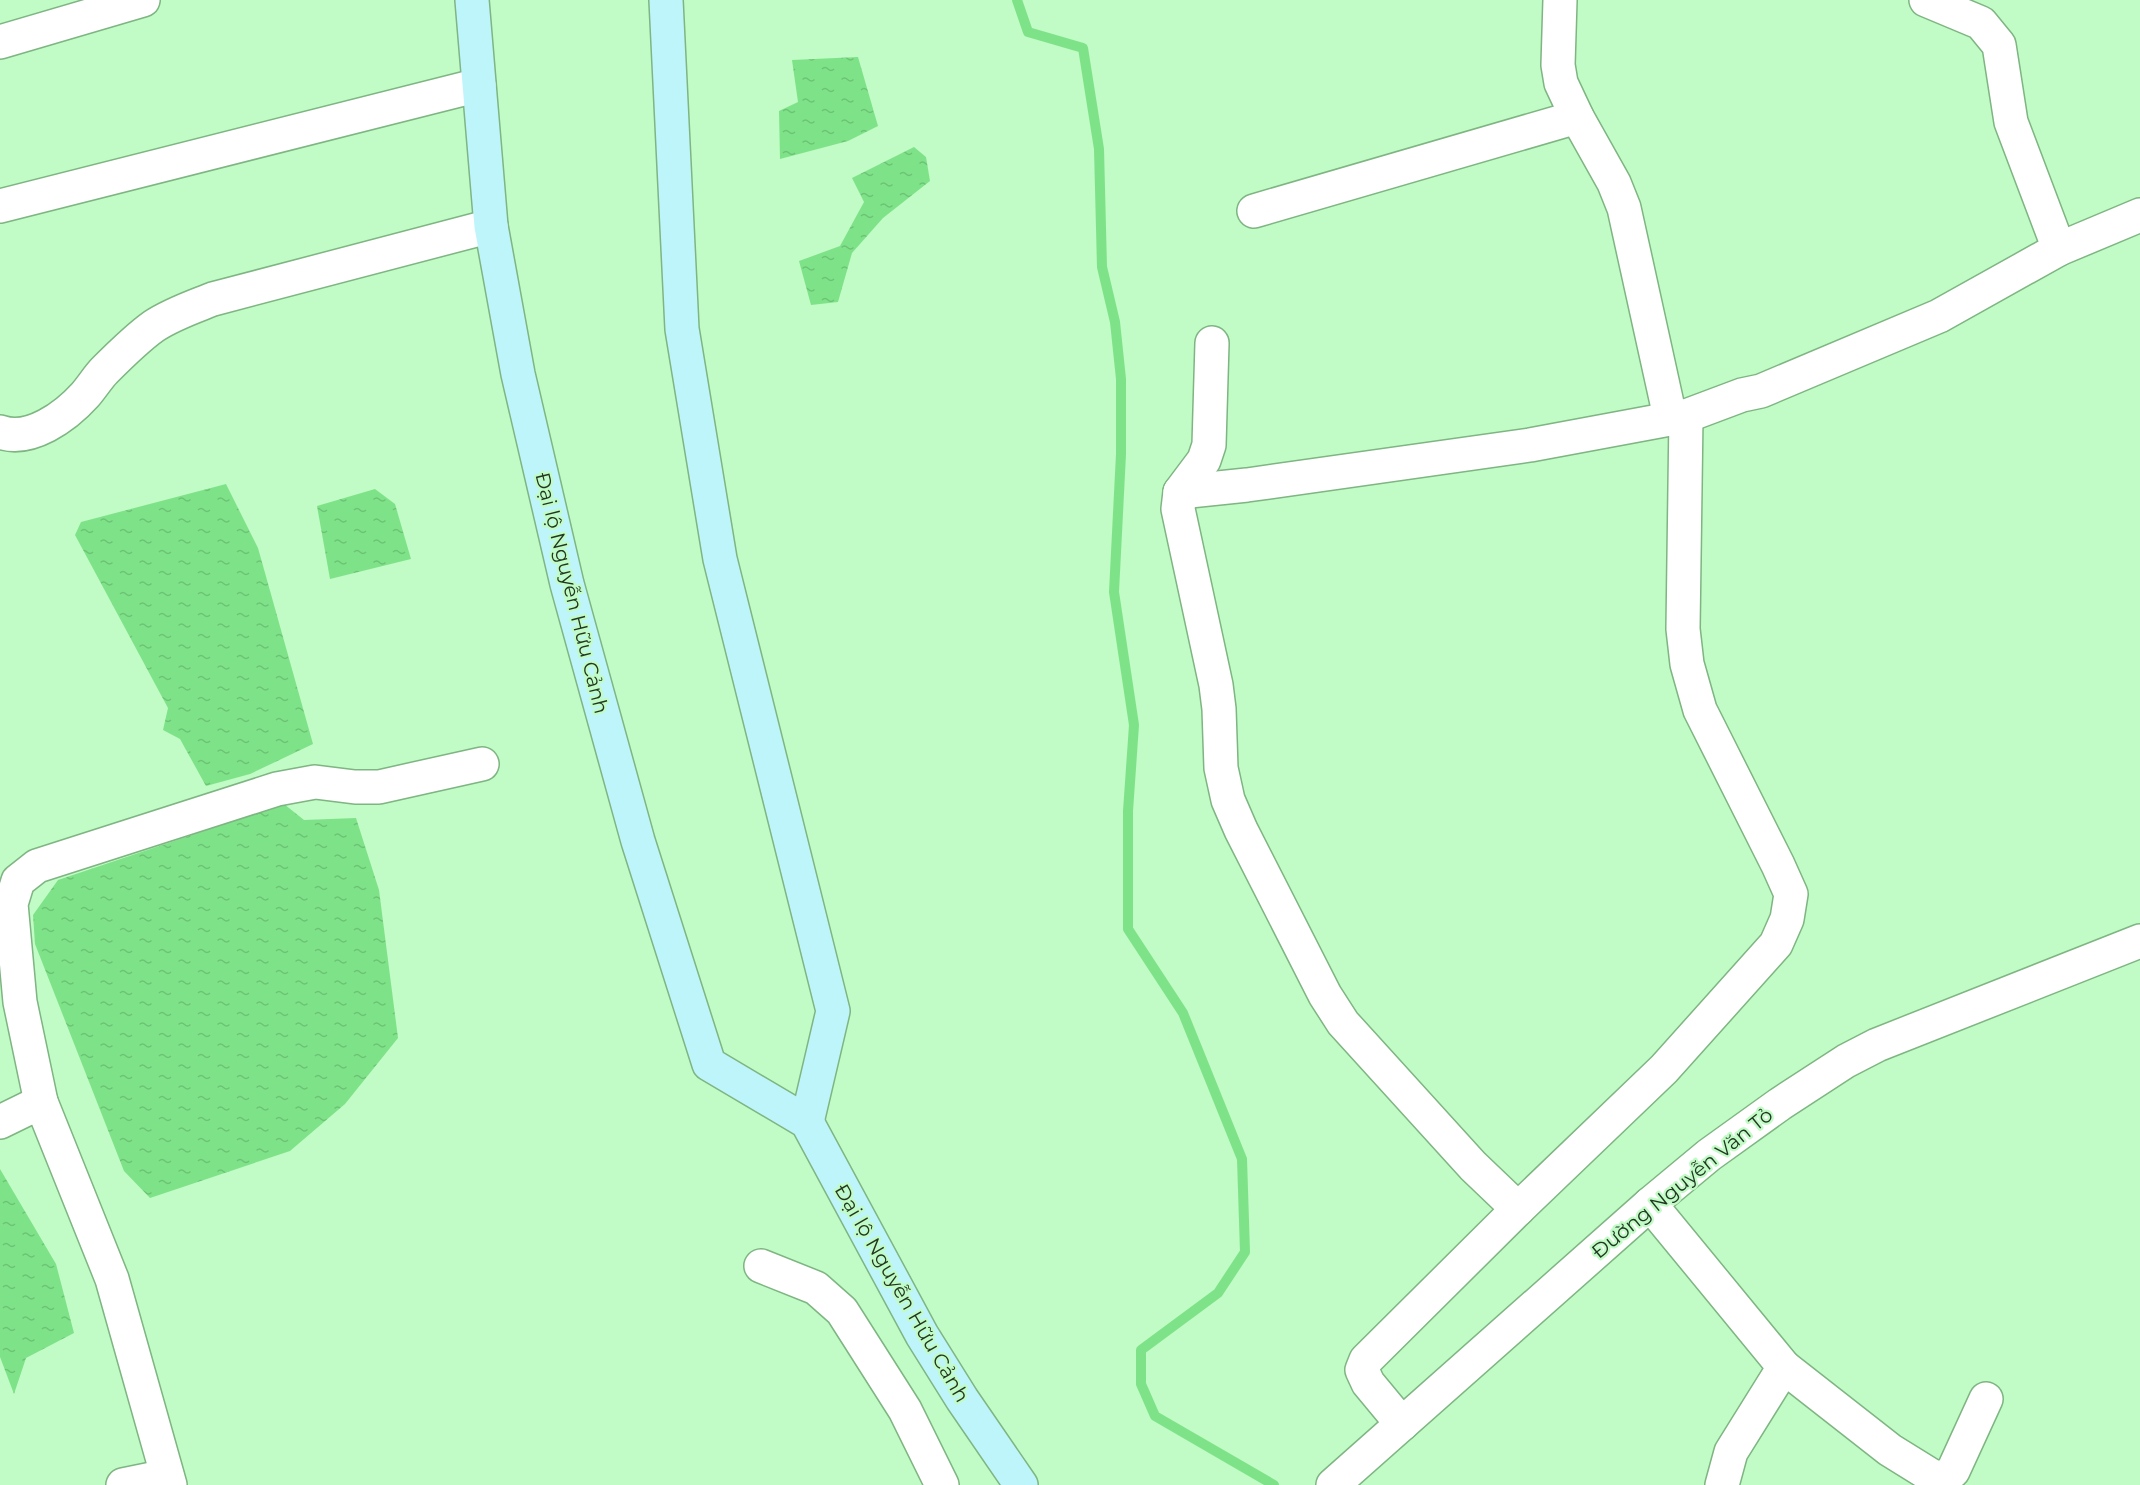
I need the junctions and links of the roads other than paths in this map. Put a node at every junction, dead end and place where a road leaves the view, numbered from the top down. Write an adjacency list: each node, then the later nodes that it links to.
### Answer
1 (142, 0): 6 (street)
2 (472, 0): 7 (main road, Đại lộ Nguyễn Hữu Cảnh)
3 (666, 0): 22 (main road)
4 (1560, 0): 8 (street)
5 (1926, 0): 13 (street)
6 (0, 42)
7 (478, 85): 9 (street); 12 (main road, Đại lộ Nguyễn Hữu Cảnh)
8 (1577, 117): 10 (street); 15 (street)
9 (0, 206)
10 (1254, 211)
11 (2140, 215): 13 (street)
12 (491, 226): 16 (street); 22 (main road, Đại lộ Nguyễn Hữu Cảnh)
13 (2059, 249): 15 (street)
14 (1212, 343): 17 (street)
15 (1678, 416): 17 (street); 24 (street)
16 (0, 432)
17 (1180, 492): 24 (street)
18 (482, 764): 20 (street)
19 (2140, 941): 23 (street, Đường Nguyễn Văn Tỏ)
20 (41, 1102): 21 (street); 30 (street)
21 (0, 1122)
22 (807, 1122): 29 (main road, Đại lộ Nguyễn Hữu Cảnh)
23 (1650, 1204): 26 (street); 28 (street, Đường Nguyễn Văn Tỏ)
24 (1518, 1209): 28 (street)
25 (761, 1266): 33 (street)
26 (1784, 1367): 27 (street); 34 (street)
27 (1986, 1399)
28 (1402, 1424): 31 (street, Đường Nguyễn Văn Tỏ)
29 (1012, 1473)
30 (168, 1481): 32 (street)
31 (1337, 1481)
32 (123, 1485)
33 (942, 1485)
34 (1722, 1485)

